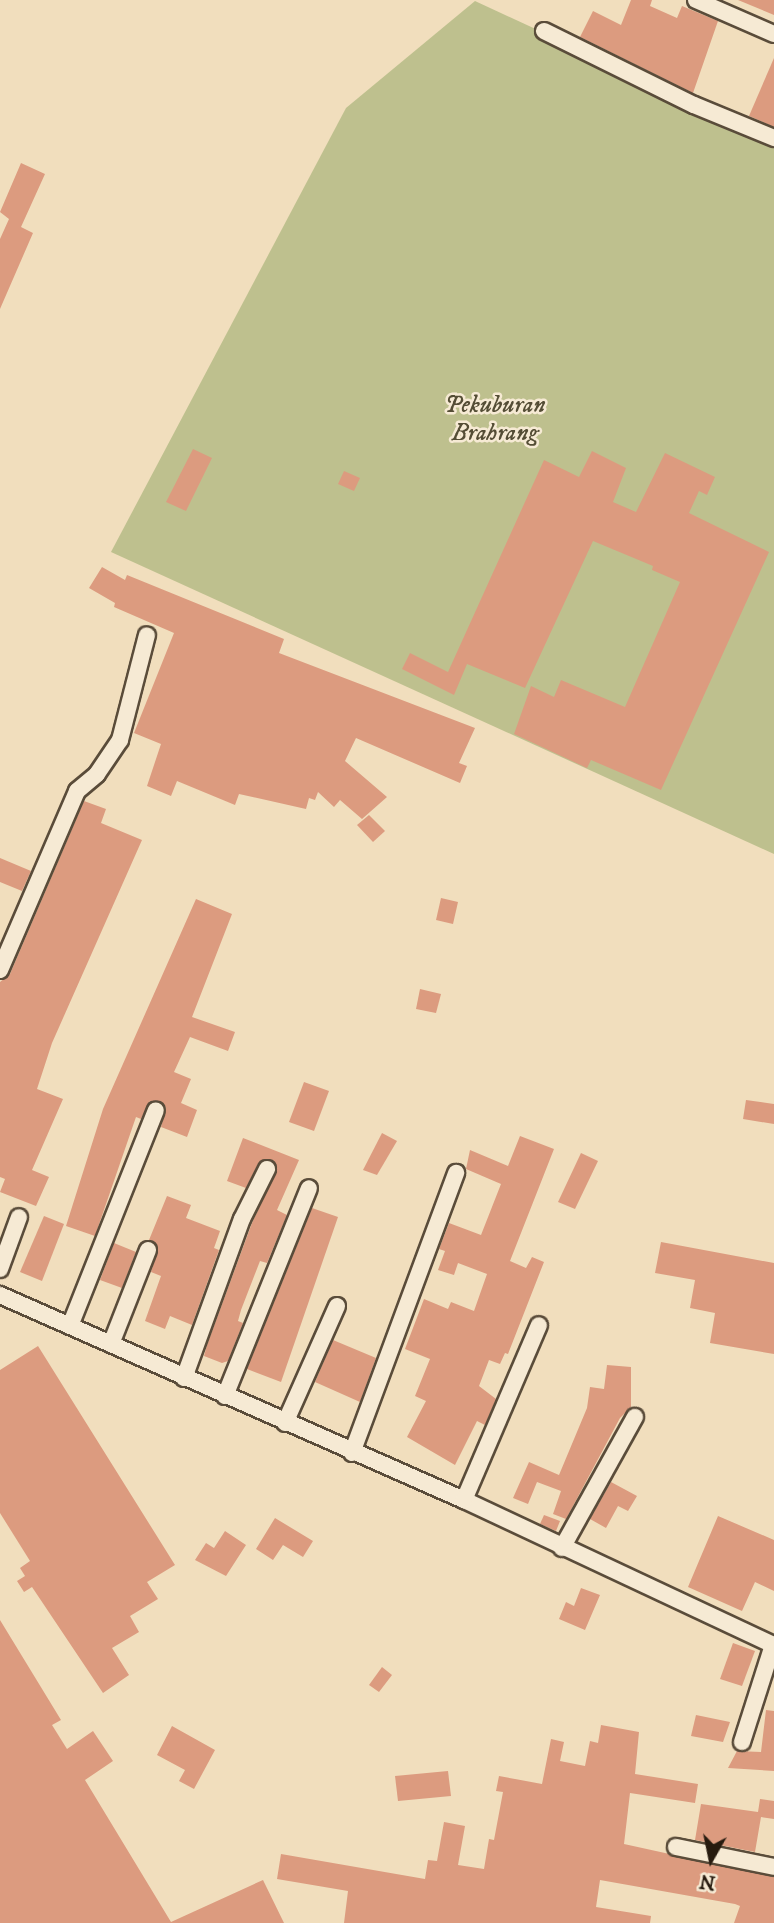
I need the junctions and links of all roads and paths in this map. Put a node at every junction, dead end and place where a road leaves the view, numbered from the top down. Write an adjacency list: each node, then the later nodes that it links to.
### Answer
1 (696, 0): 3 (street)
2 (544, 31): 4 (street)
3 (774, 34)
4 (774, 138)
5 (147, 635): 6 (street)
6 (0, 970)
7 (156, 1110): 17 (street)
8 (267, 1169): 19 (street)
9 (456, 1173): 23 (street)
10 (309, 1188): 20 (street)
11 (19, 1217): 13 (street)
12 (148, 1250): 18 (street)
13 (0, 1269)
14 (0, 1295): 17 (street)
15 (337, 1306): 22 (street)
16 (539, 1325): 24 (street)
17 (70, 1326): 18 (street)
18 (111, 1344): 19 (street)
19 (184, 1378): 20 (street)
20 (225, 1396): 22 (street)
21 (635, 1417): 25 (street)
22 (285, 1423): 23 (street)
23 (352, 1453): 24 (street)
24 (464, 1500): 25 (street)
25 (562, 1548): 26 (street)
26 (774, 1645): 27 (street)
27 (742, 1742)
28 (676, 1847): 29 (street)
29 (774, 1867)

